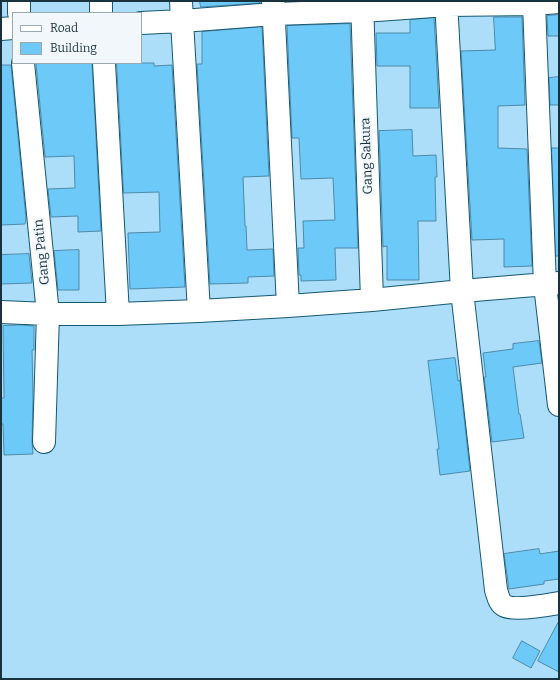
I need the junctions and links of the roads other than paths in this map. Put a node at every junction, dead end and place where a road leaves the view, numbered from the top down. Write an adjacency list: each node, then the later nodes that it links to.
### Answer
1 (19, 1): 10 (street)
2 (101, 1): 11 (street)
3 (559, 2): 6 (street)
4 (446, 3): 5 (street); 7 (street); 18 (street)
5 (502, 3): 6 (street)
6 (534, 4): 17 (street)
7 (363, 6): 8 (street); 19 (street, Gang Sakura)
8 (273, 8): 9 (street); 20 (street)
9 (181, 11): 12 (street); 21 (street)
10 (19, 12)
11 (101, 12)
12 (142, 23)
13 (12, 28): 14 (street)
14 (1, 29)
15 (23, 64): 23 (street, Gang Patin)
16 (104, 64): 24 (street)
17 (552, 284): 18 (street); 25 (street)
18 (462, 291): 19 (street); 27 (street)
19 (372, 300): 20 (street)
20 (288, 306): 21 (street)
21 (199, 311): 24 (street)
22 (1, 312): 23 (street)
23 (48, 314): 24 (street); 26 (street, Gang Patin)
24 (118, 314)
25 (559, 404)
26 (44, 442)
27 (559, 603)

